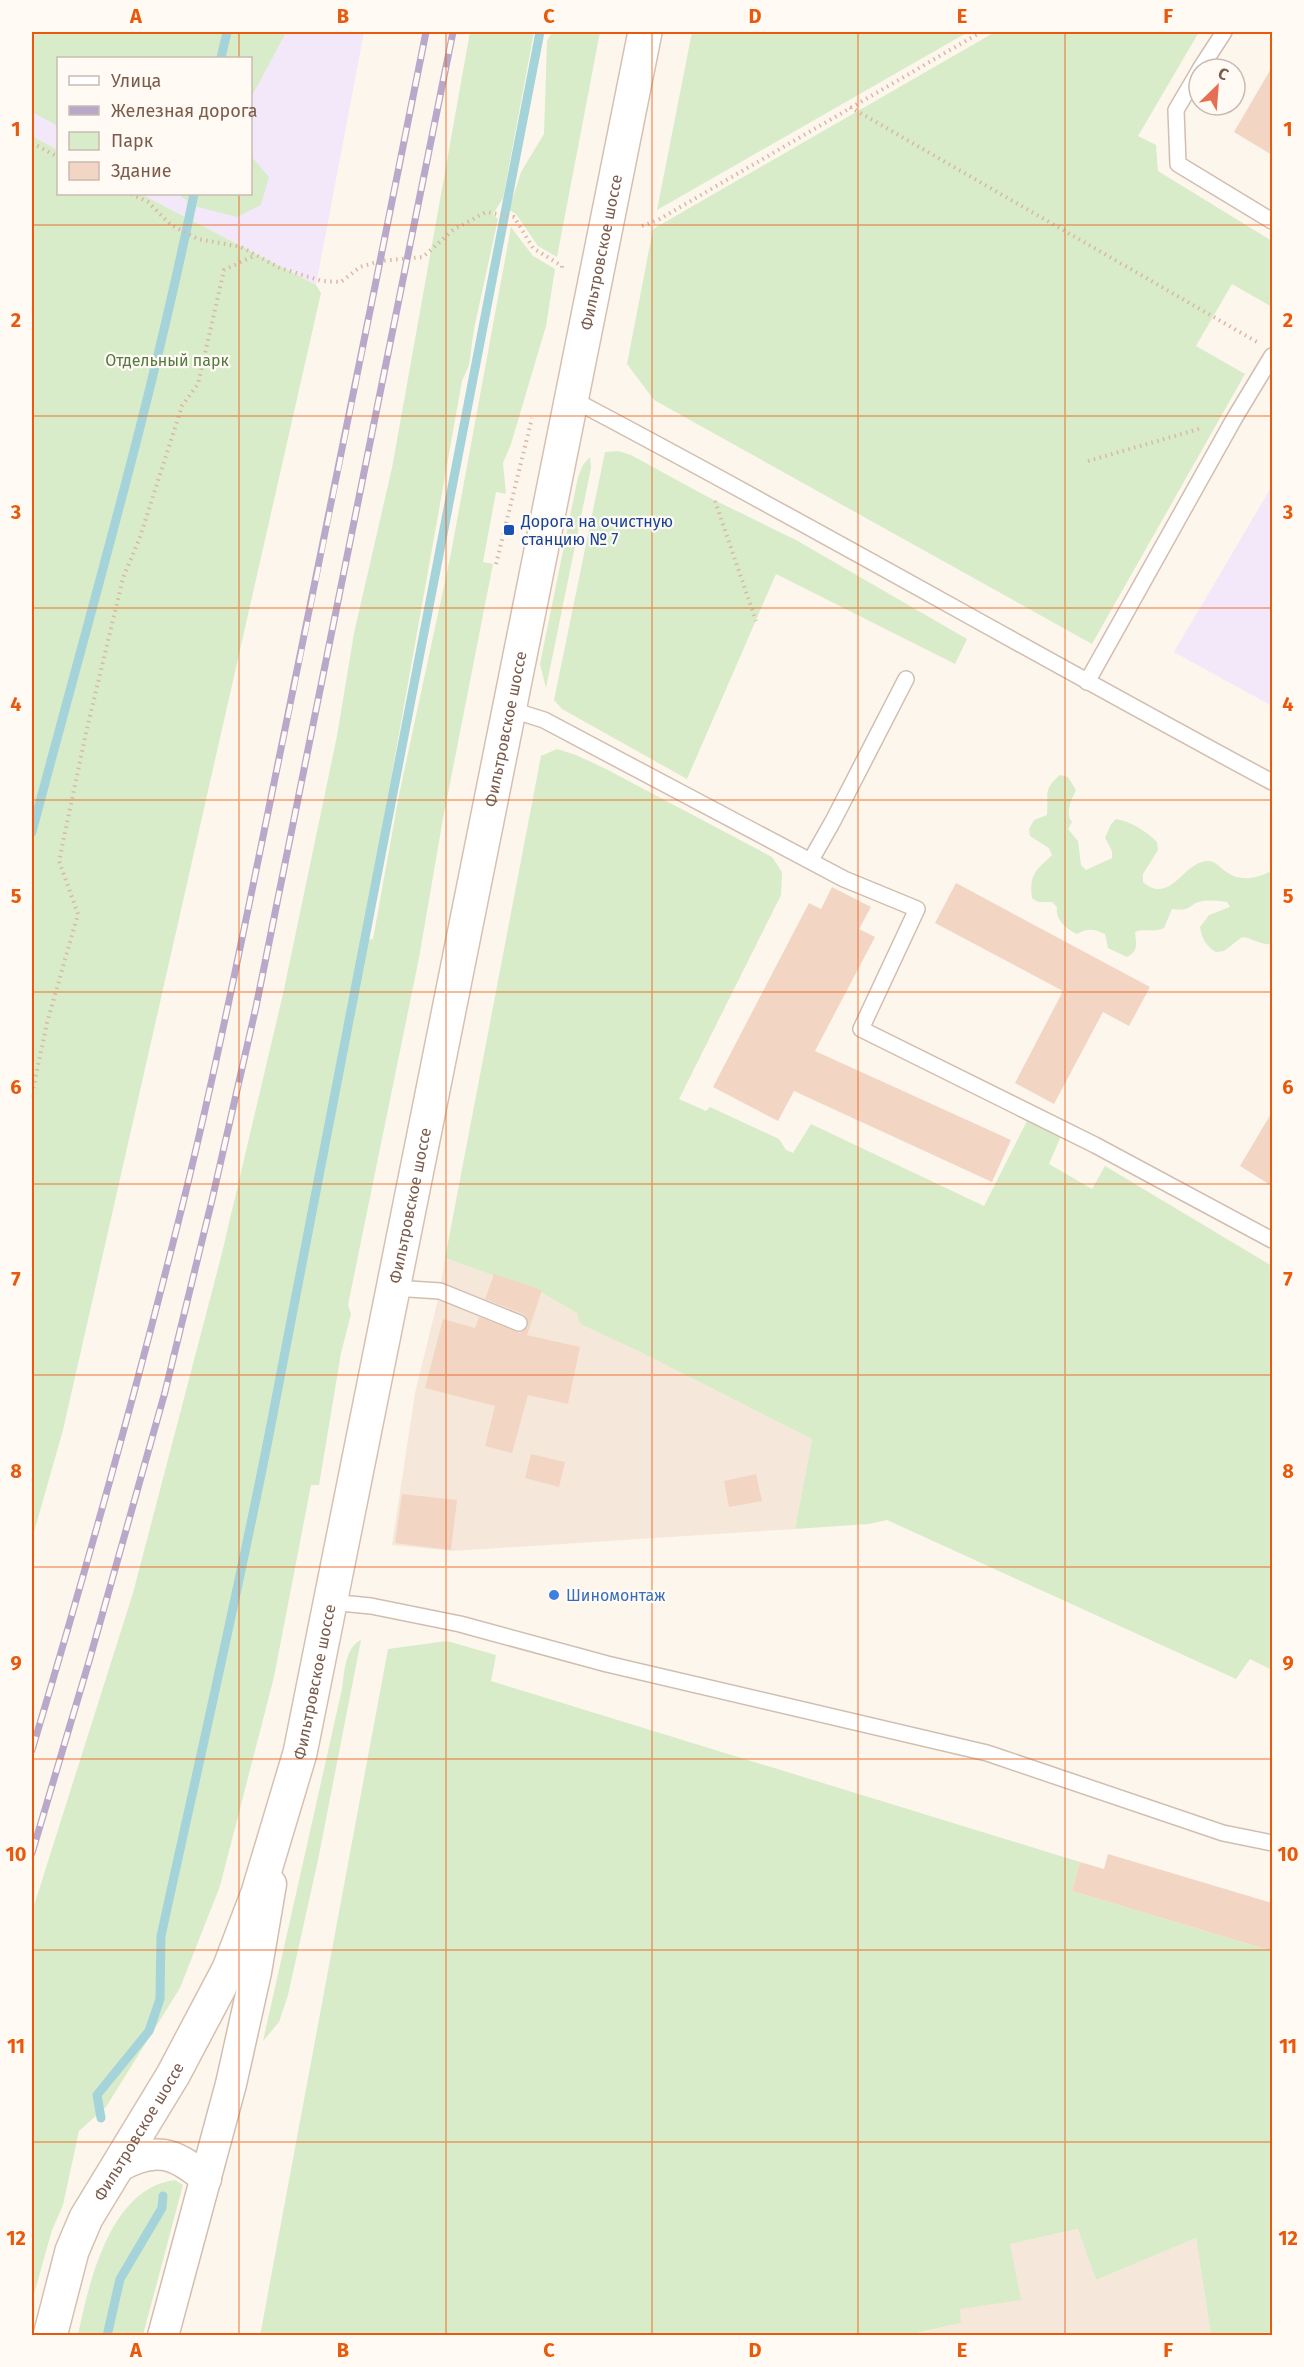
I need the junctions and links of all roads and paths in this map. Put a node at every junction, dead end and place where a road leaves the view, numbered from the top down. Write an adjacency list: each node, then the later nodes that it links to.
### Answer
1 (645, 32): 16 (main road, Фильтровское шоссе)
2 (981, 32): 6 (path)
3 (1224, 32): 4 (lane)
4 (1208, 57)
5 (1187, 92): 10 (lane)
6 (850, 107): 11 (path); 14 (path)
7 (32, 143): 8 (path)
8 (57, 156)
9 (132, 195): 12 (path)
10 (1272, 221)
11 (642, 226)
12 (256, 255): 13 (path); 28 (path)
13 (561, 278)
14 (1261, 344)
15 (1272, 356): 18 (lane)
16 (570, 398): 20 (lane); 25 (main road, Фильтровское шоссе)
17 (533, 413): 21 (path)
18 (1234, 419): 19 (path); 24 (lane)
19 (1088, 461)
20 (705, 469): 22 (path); 24 (lane)
21 (496, 564)
22 (756, 621)
23 (906, 679): 27 (lane)
24 (1087, 682): 26 (lane)
25 (509, 709): 27 (lane); 30 (main road, Фильтровское шоссе)
26 (1272, 782)
27 (811, 860): 29 (lane)
28 (32, 1094)
29 (1272, 1240)
30 (394, 1288): 31 (lane); 32 (main road, Фильтровское шоссе)
31 (519, 1323)
32 (330, 1602): 33 (main road, Фильтровское шоссе); 34 (lane)
33 (281, 1822): 35 (main road, Фильтровское шоссе); 36 (street)
34 (1272, 1843)
35 (118, 2167): 36 (street); 37 (main road, Фильтровское шоссе)
36 (206, 2179): 38 (street)
37 (50, 2336)
38 (163, 2336)

